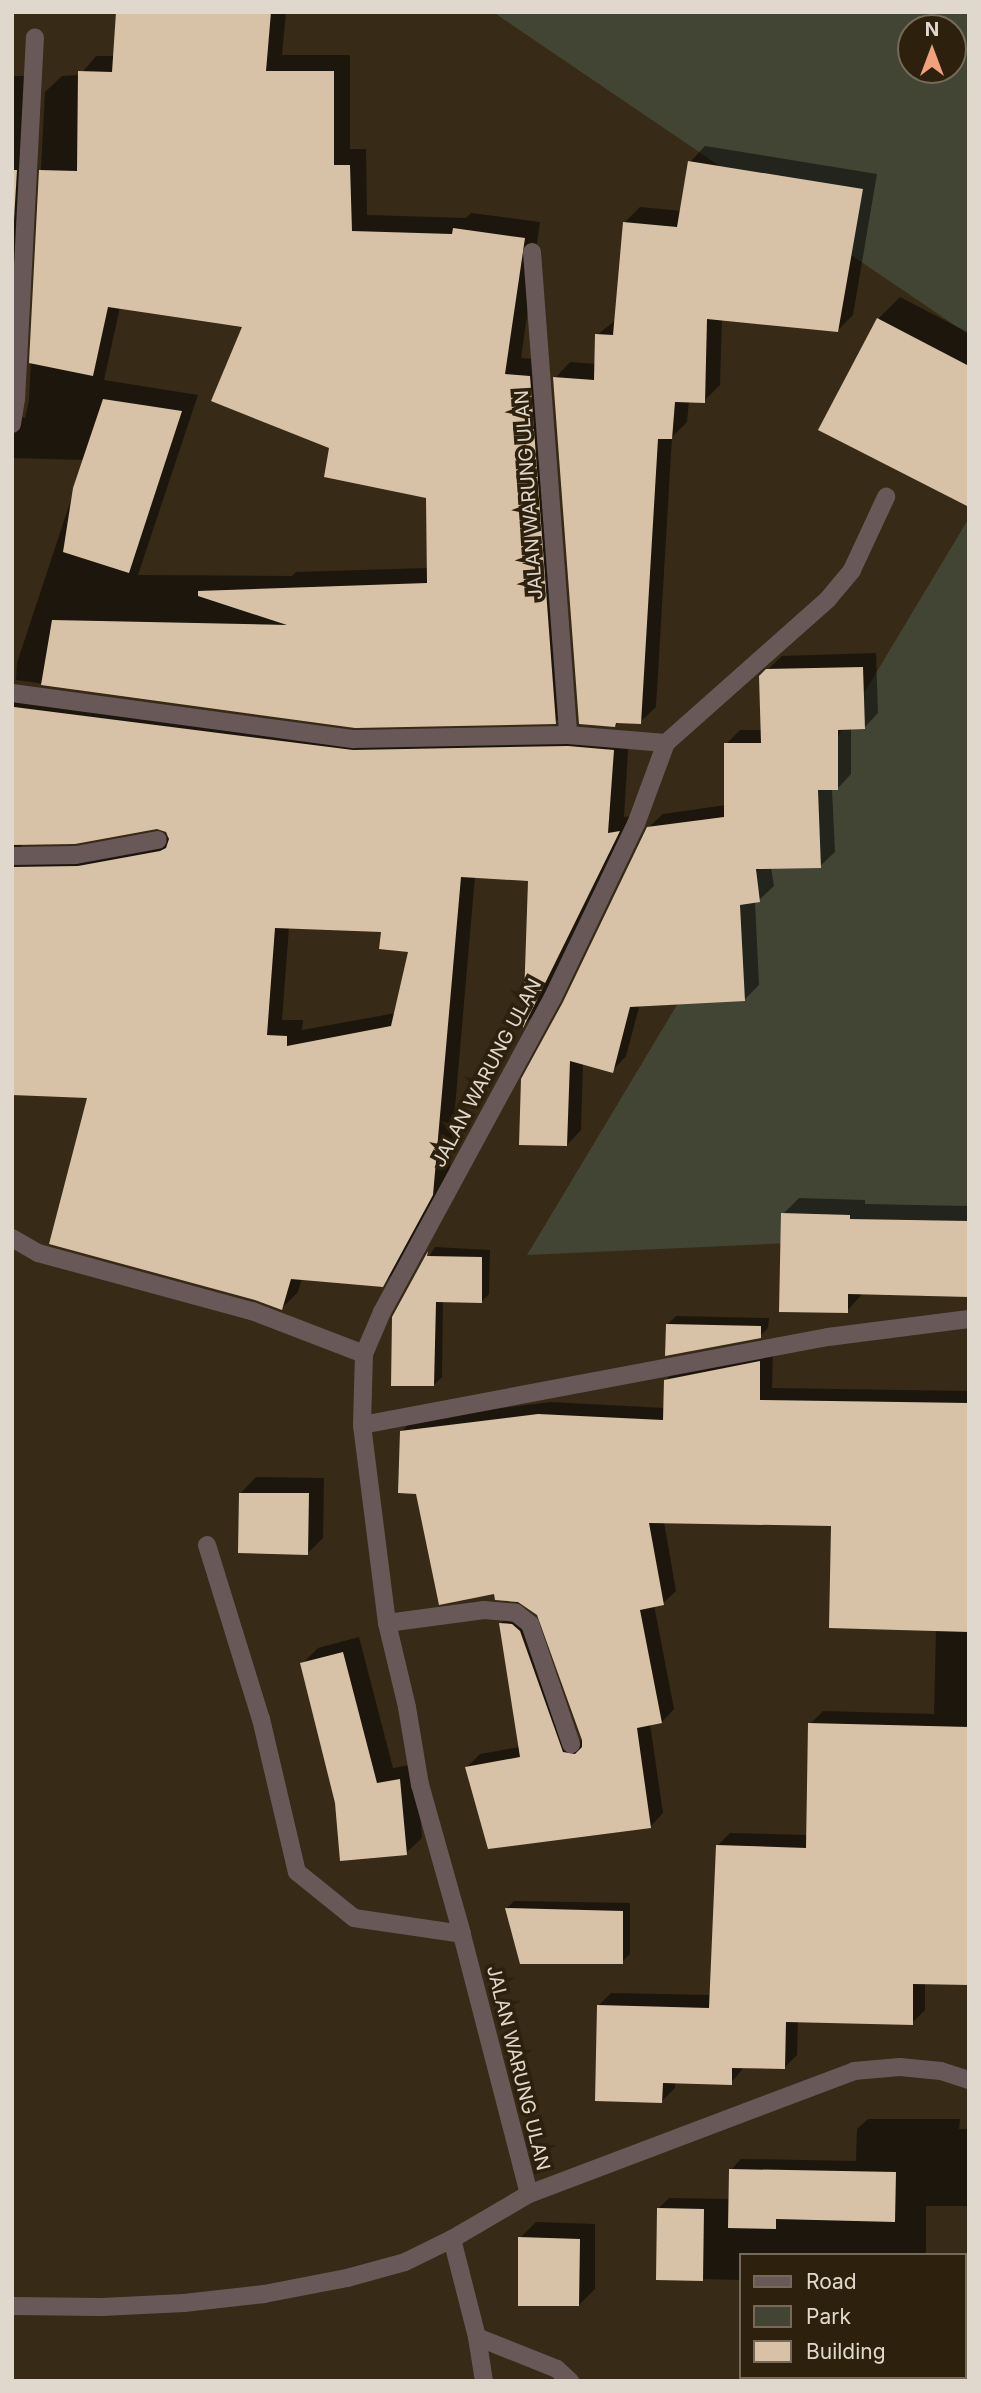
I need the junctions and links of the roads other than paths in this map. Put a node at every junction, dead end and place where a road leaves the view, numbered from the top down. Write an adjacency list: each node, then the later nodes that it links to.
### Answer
1 (35, 37): 3 (street)
2 (532, 252): 6 (street, JALAN WARUNG ULAN)
3 (12, 424)
4 (886, 497): 7 (street, JALAN WARUNG ULAN)
5 (12, 693): 6 (street)
6 (568, 735): 7 (street)
7 (666, 743): 12 (street, JALAN WARUNG ULAN)
8 (159, 840): 9 (street)
9 (12, 856)
10 (12, 1238): 12 (street)
11 (969, 1319): 13 (street)
12 (364, 1354): 13 (street, JALAN WARUNG ULAN)
13 (362, 1425): 15 (street, JALAN WARUNG ULAN)
14 (207, 1545): 17 (street)
15 (387, 1623): 16 (street); 17 (street, JALAN WARUNG ULAN)
16 (571, 1744)
17 (462, 1934): 19 (street, JALAN WARUNG ULAN)
18 (969, 2080): 19 (street)
19 (529, 2194): 20 (street, JALAN WARUNG ULAN)
20 (452, 2239): 21 (street, JALAN WARUNG ULAN); 22 (street)
21 (12, 2306)
22 (477, 2337): 23 (street); 24 (street)
23 (484, 2381)
24 (570, 2381)

